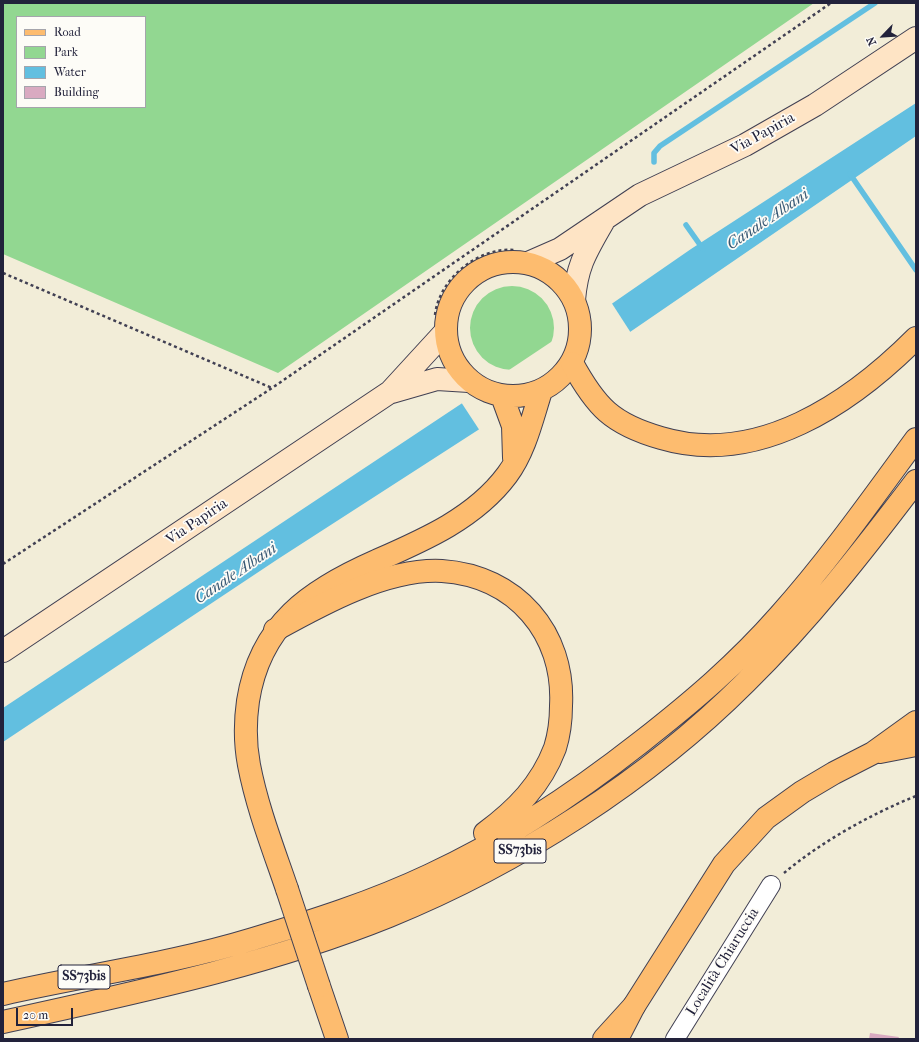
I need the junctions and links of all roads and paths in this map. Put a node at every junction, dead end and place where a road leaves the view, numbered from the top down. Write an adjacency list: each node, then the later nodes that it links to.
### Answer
1 (830, 3): 11 (path)
2 (916, 38): 3 (main road, Via Papiria)
3 (604, 220): 4 (main road, Via Papiria); 6 (main road, Via Papiria)
4 (522, 257): 6 (main road, Via Papiria); 7 (main road, Via Papiria); 7 (path)
5 (3, 273): 11 (path)
6 (574, 300): 9 (main road, Via Papiria)
7 (440, 324): 10 (main road, Via Papiria); 13 (main road, Via Papiria)
8 (916, 338): 9 (main road)
9 (572, 363): 12 (main road, Via Papiria)
10 (469, 381): 13 (main road, Via Papiria); 14 (main road, Via Papiria)
11 (272, 388): 18 (path)
12 (542, 391): 14 (main road, Via Papiria); 16 (main road)
13 (390, 392): 20 (main road, Via Papiria)
14 (502, 396): 16 (main road)
15 (916, 439): 25 (main road, SS73bis)
16 (514, 465): 19 (main road)
17 (916, 481): 29 (main road, SS73bis)
18 (3, 564)
19 (275, 630): 25 (main road); 30 (main road, bridge)
20 (3, 651)
21 (916, 722): 23 (main road)
22 (916, 745): 23 (main road)
23 (873, 753): 28 (main road)
24 (916, 796): 26 (path)
25 (431, 875): 27 (main road, SS73bis)
26 (771, 885): 33 (street, Località Chiaruccia)
27 (3, 994)
28 (634, 1006): 31 (main road); 32 (main road)
29 (3, 1022)
30 (337, 1039)
31 (604, 1039)
32 (617, 1039)
33 (675, 1039)

